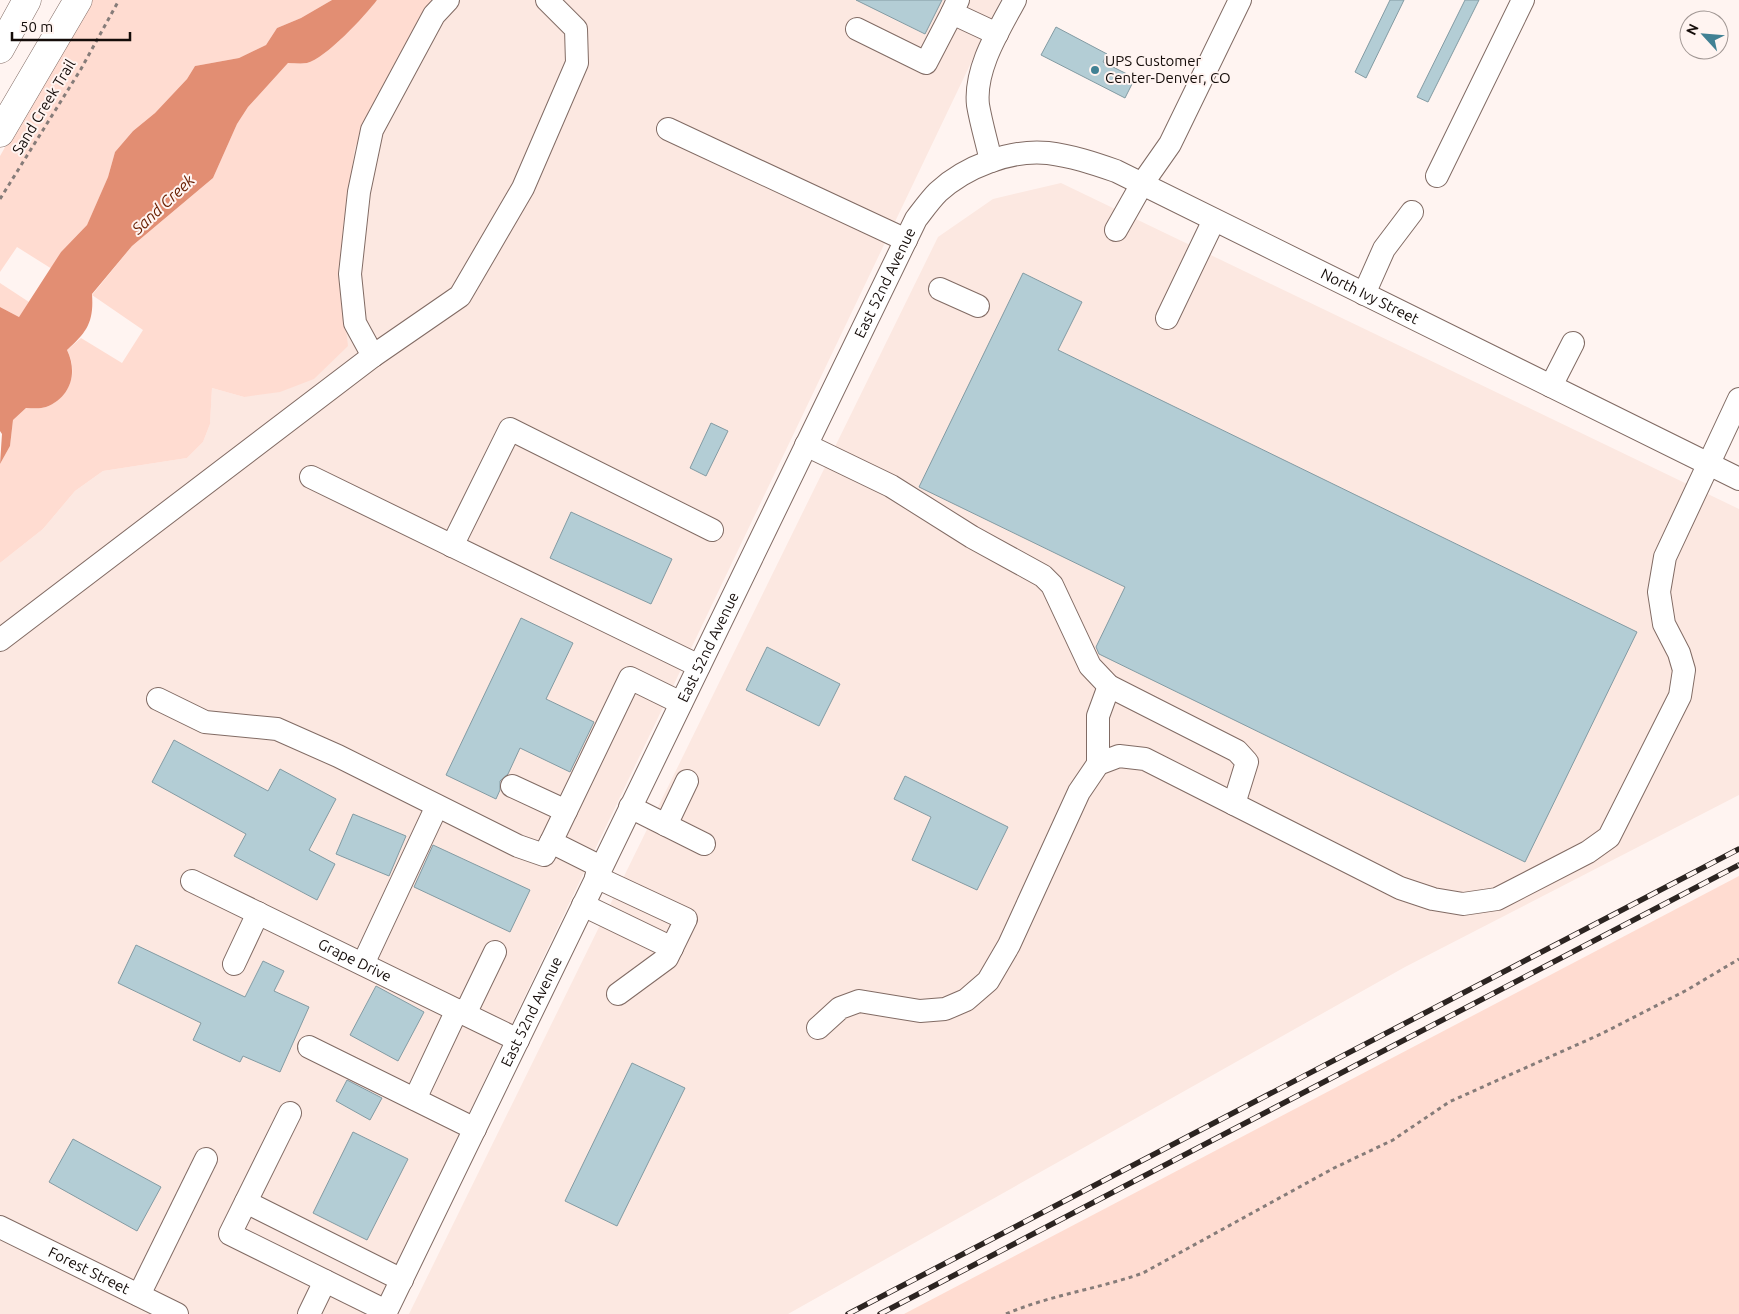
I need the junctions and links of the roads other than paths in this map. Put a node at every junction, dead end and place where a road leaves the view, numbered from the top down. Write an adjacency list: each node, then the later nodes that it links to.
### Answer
1 (27, 0): 11 (main road)
2 (78, 0): 13 (main road)
3 (448, 0): 26 (street)
4 (547, 0): 26 (street)
5 (1015, 0): 10 (street)
6 (1240, 0): 16 (street)
7 (1523, 0): 15 (street)
8 (955, 6): 9 (street); 10 (street)
9 (857, 29)
10 (997, 34): 14 (street)
11 (0, 49)
12 (668, 129): 20 (street)
13 (0, 134)
14 (991, 161): 16 (street, North Ivy Street); 20 (street, East 52nd Avenue)
15 (1437, 176)
16 (1142, 184): 18 (street, North Ivy Street); 19 (street)
17 (1412, 212): 22 (street)
18 (1214, 220): 22 (street, North Ivy Street); 24 (street)
19 (1116, 230)
20 (906, 240): 29 (street, East 52nd Avenue)
21 (940, 289): 23 (street)
22 (1364, 294): 27 (street, North Ivy Street)
23 (978, 306)
24 (1167, 318)
25 (1573, 343): 27 (street)
26 (373, 356): 35 (street)
27 (1552, 386): 30 (street, North Ivy Street)
28 (1739, 399): 30 (street)
29 (806, 445): 36 (street, East 52nd Avenue); 37 (street)
30 (1709, 464): 32 (street, North Ivy Street); 43 (street)
31 (311, 477): 34 (street)
32 (1739, 479)
33 (712, 530): 34 (street)
34 (452, 546): 36 (street)
35 (0, 640)
36 (699, 666): 39 (street, East 52nd Avenue)
37 (1109, 686): 40 (street); 43 (street)
38 (158, 699): 44 (street)
39 (681, 703): 45 (street, East 52nd Avenue); 46 (street)
40 (1098, 764): 43 (street); 60 (street)
41 (687, 781): 47 (street)
42 (512, 786): 46 (street)
43 (1234, 804)
44 (437, 806): 48 (street); 57 (street)
45 (630, 807): 47 (street); 50 (street, East 52nd Avenue)
46 (566, 811): 48 (street)
47 (666, 825): 49 (street)
48 (551, 842): 50 (street)
49 (704, 844)
50 (599, 872): 52 (street, East 52nd Avenue); 54 (street)
51 (192, 880): 53 (street, Grape Drive)
52 (583, 906): 54 (street); 61 (street, East 52nd Avenue)
53 (258, 913): 56 (street); 57 (street, Grape Drive)
54 (672, 948): 58 (street)
55 (495, 952): 59 (street)
56 (234, 964)
57 (363, 964): 59 (street, Grape Drive)
58 (618, 994)
59 (461, 1012): 61 (street, Grape Drive); 63 (street)
60 (818, 1028)
61 (518, 1040): 65 (street, East 52nd Avenue)
62 (309, 1047): 63 (street)
63 (414, 1099): 65 (street)
64 (290, 1113): 67 (street)
65 (475, 1129): 69 (street, East 52nd Avenue)
66 (206, 1159): 71 (street)
67 (246, 1202): 69 (street); 70 (street)
68 (0, 1227): 71 (street, Forest Street)
69 (402, 1280): 72 (street, East 52nd Avenue)
70 (325, 1281): 72 (street); 74 (street)
71 (145, 1303): 73 (street, Forest Street)
72 (386, 1313)
73 (177, 1314)
74 (309, 1314)

